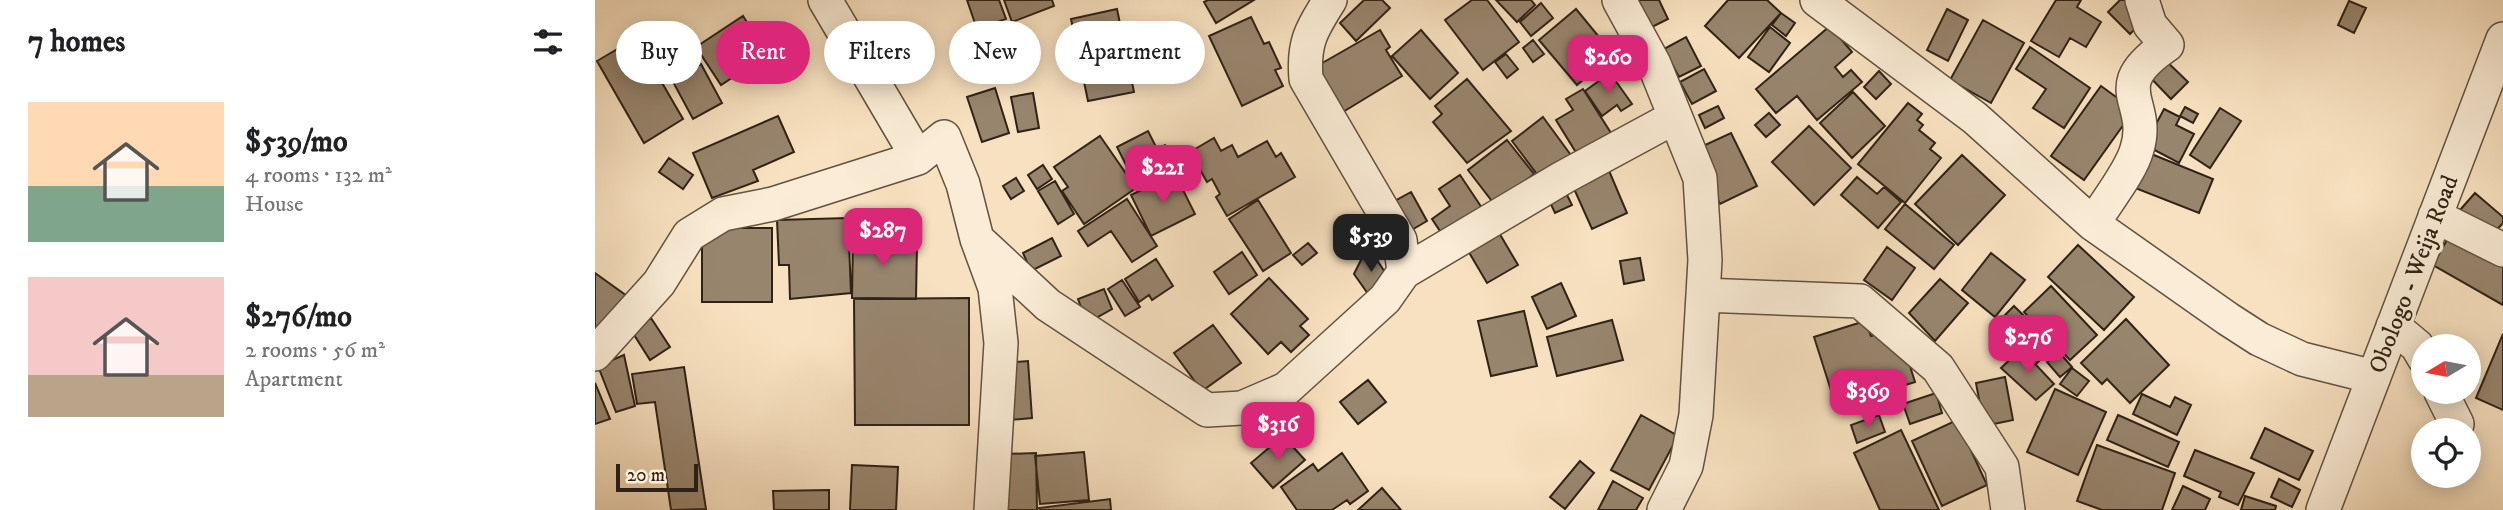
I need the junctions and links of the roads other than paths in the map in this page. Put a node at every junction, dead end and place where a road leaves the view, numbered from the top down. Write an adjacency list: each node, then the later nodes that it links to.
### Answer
1 (825, 0): 8 (street)
2 (1330, 0): 13 (street)
3 (1619, 0): 7 (street)
4 (1817, 0): 10 (street)
5 (2142, 0): 10 (street)
6 (2503, 39): 9 (street, Obologo - Weija Road)
7 (1675, 117): 13 (street); 14 (street)
8 (918, 158): 11 (street); 17 (street)
9 (2435, 216): 12 (street); 15 (street, Obologo - Weija Road)
10 (2093, 224): 18 (street)
11 (977, 239): 13 (street); 19 (street)
12 (2503, 250)
13 (1404, 272)
14 (1703, 295): 20 (street); 21 (street)
15 (2393, 326): 16 (street); 18 (street, Obologo - Weija Road)
16 (2411, 341)
17 (595, 354)
18 (2374, 377): 22 (street, Obologo - Weija Road)
19 (991, 510)
20 (1664, 510)
21 (2008, 510)
22 (2323, 510)

